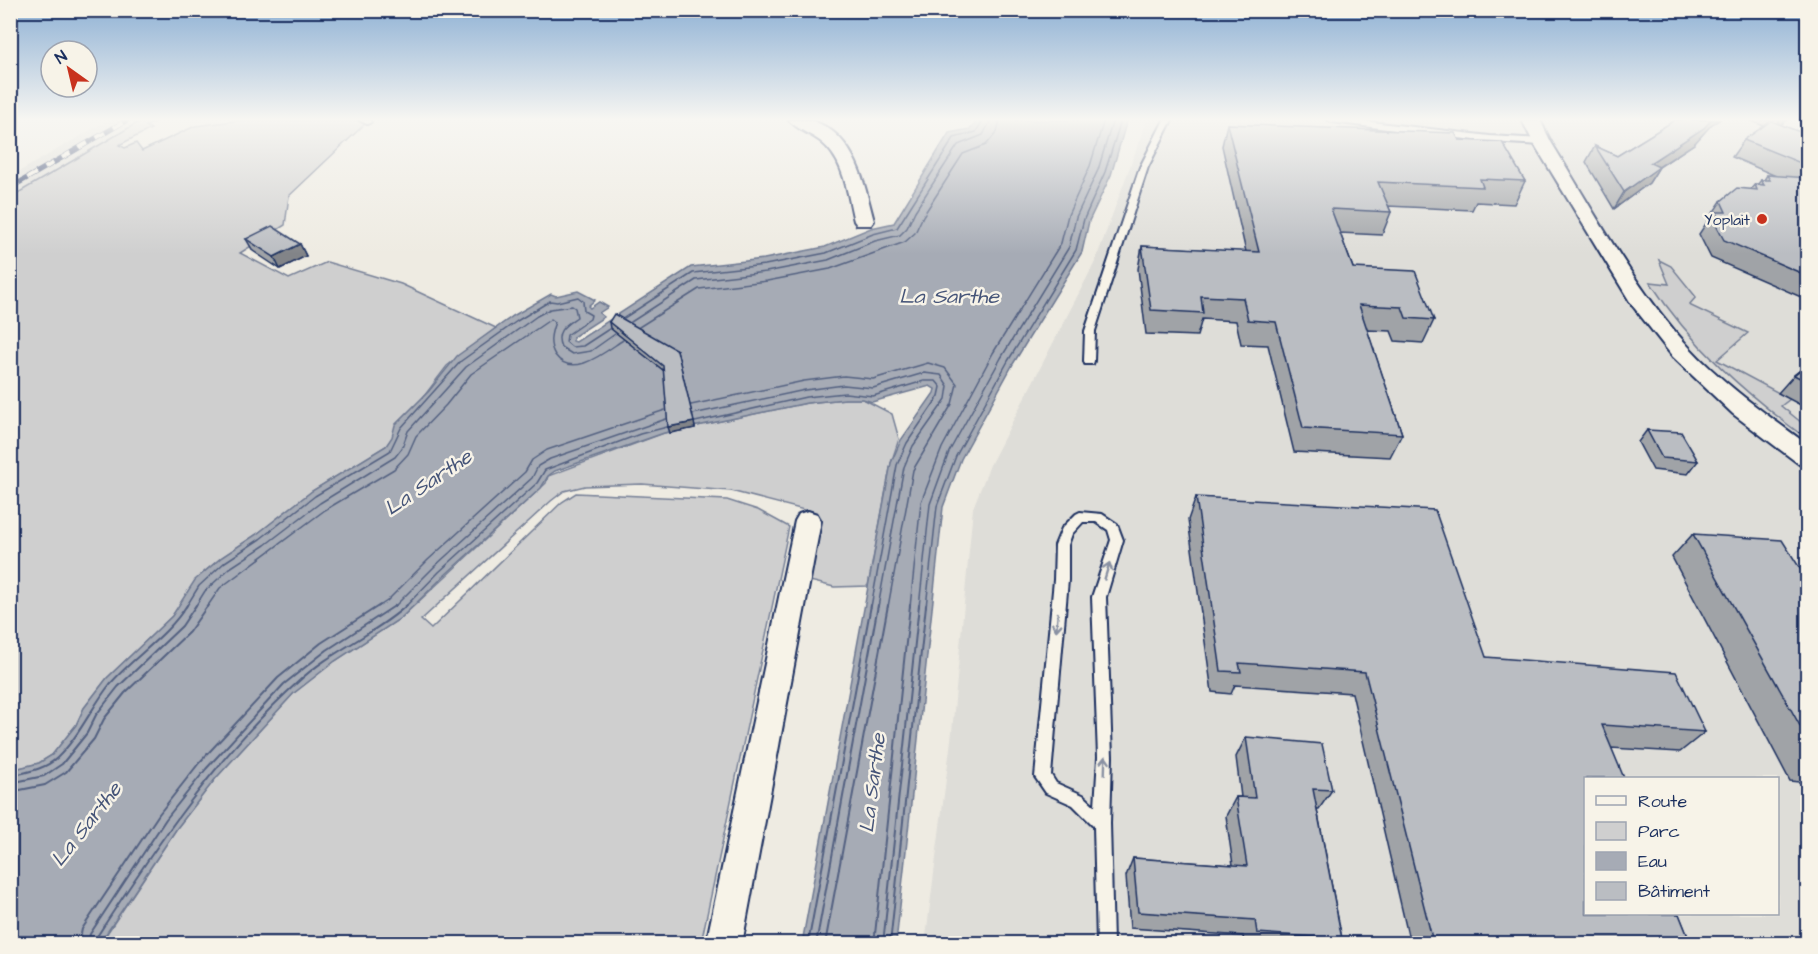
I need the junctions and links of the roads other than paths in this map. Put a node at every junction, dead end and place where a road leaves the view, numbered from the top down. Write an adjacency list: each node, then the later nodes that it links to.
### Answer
1 (848, 165): 4 (street)
2 (1145, 165): 5 (lane)
3 (1556, 165): 6 (street)
4 (864, 221)
5 (1089, 361)
6 (1808, 458)
7 (808, 521): 9 (street)
8 (1102, 823): 8 (lane, one-way to 8); 10 (lane)
9 (724, 944)
10 (1105, 944)

